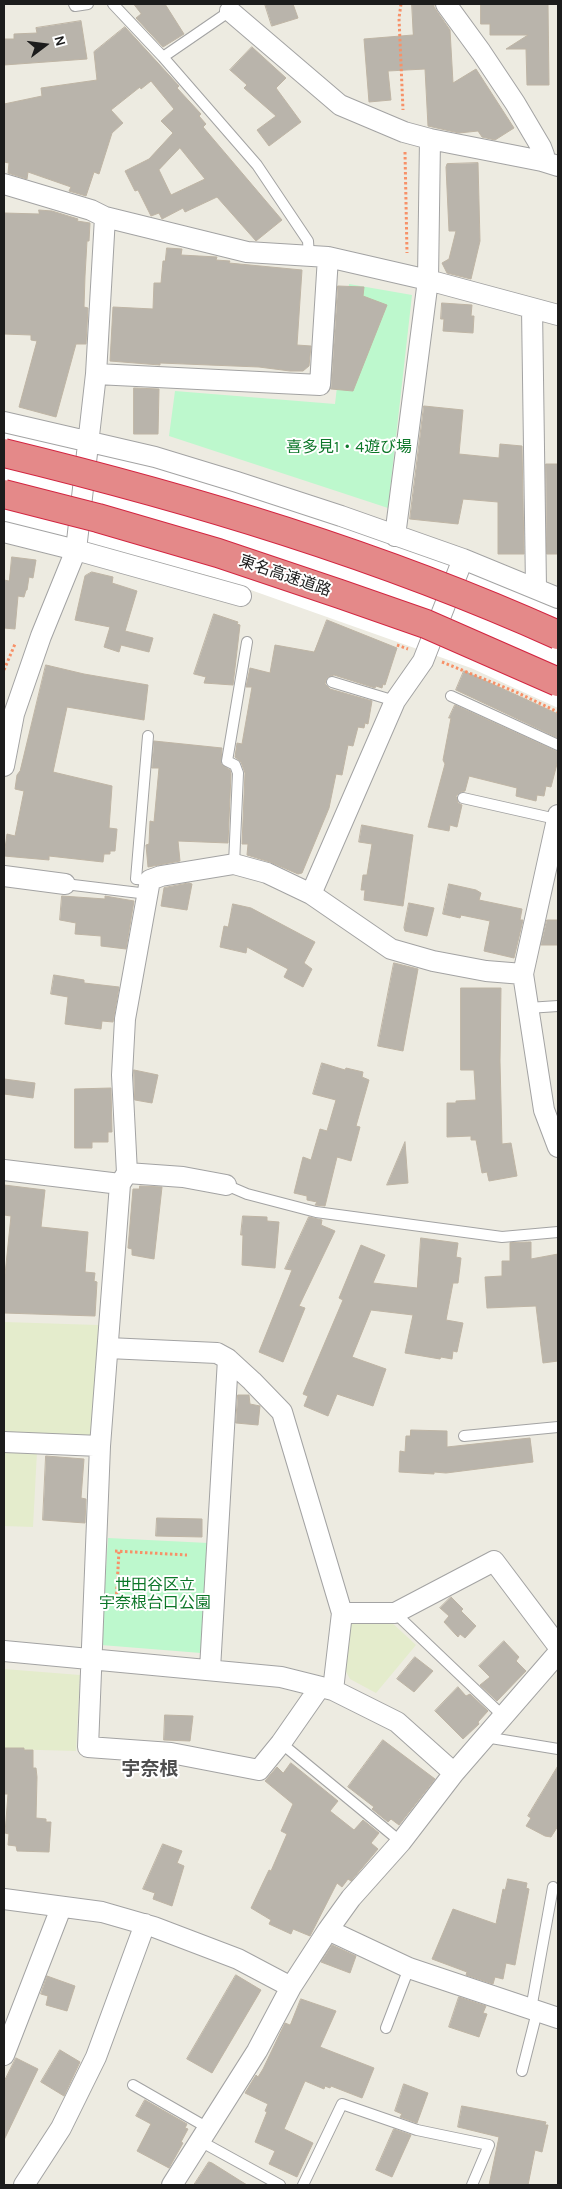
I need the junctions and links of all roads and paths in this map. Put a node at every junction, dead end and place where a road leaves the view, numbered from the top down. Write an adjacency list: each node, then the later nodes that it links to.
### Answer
1 (74, 4): 2 (lane)
2 (88, 4)
3 (113, 4): 7 (lane)
4 (401, 4): 8 (path)
5 (446, 4): 10 (street)
6 (229, 7): 7 (lane); 8 (street)
7 (163, 57): 13 (lane)
8 (404, 132): 9 (street); 14 (path)
9 (430, 139): 10 (street); 15 (street)
10 (550, 164)
11 (4, 184): 12 (street)
12 (105, 217): 13 (street); 18 (street)
13 (318, 257): 14 (street); 18 (street)
14 (407, 275): 15 (street)
15 (428, 280): 16 (street); 24 (street)
16 (532, 308): 17 (street); 27 (street)
17 (558, 315)
18 (96, 374): 20 (street)
19 (4, 422): 20 (street)
20 (90, 442): 24 (street); 25 (street)
21 (4, 453): 30 (highway, bridge)
22 (4, 494): 35 (highway, 東名高速道路, bridge)
23 (4, 532): 25 (street)
24 (395, 536): 26 (street)
25 (76, 550): 28 (street); 41 (street)
26 (463, 559): 27 (street); 33 (street)
27 (536, 588): 29 (street)
28 (241, 596)
29 (558, 598)
30 (558, 635)
31 (246, 642): 44 (lane)
32 (397, 645): 33 (path)
33 (425, 655): 37 (street); 38 (path)
34 (332, 682): 37 (lane)
35 (558, 682)
36 (451, 696): 40 (lane)
37 (395, 701): 49 (street)
38 (558, 712)
39 (148, 736): 48 (lane)
40 (558, 745)
41 (4, 766)
42 (463, 798): 43 (lane)
43 (557, 817): 46 (street)
44 (234, 864): 48 (street); 49 (street)
45 (4, 876): 47 (street)
46 (551, 876): 50 (street)
47 (65, 884): 48 (lane)
48 (149, 887): 55 (street)
49 (311, 894): 50 (street)
50 (522, 974): 52 (street)
51 (558, 1006): 52 (lane)
52 (528, 1008): 53 (street)
53 (558, 1146)
54 (4, 1170): 55 (street)
55 (124, 1179): 56 (street); 58 (street)
56 (226, 1185): 57 (lane)
57 (558, 1232)
58 (108, 1348): 59 (street); 63 (street)
59 (228, 1359): 68 (street); 74 (street)
60 (558, 1427): 61 (lane)
61 (464, 1436)
62 (4, 1442): 63 (street)
63 (100, 1446): 64 (street)
64 (97, 1549): 65 (path); 73 (street)
65 (119, 1551): 66 (path); 67 (path)
66 (187, 1554)
67 (116, 1604)
68 (342, 1613): 69 (street); 75 (street)
69 (394, 1613): 70 (street); 76 (lane)
70 (558, 1646)
71 (4, 1651): 73 (street)
72 (558, 1653): 76 (street)
73 (90, 1659): 74 (street); 78 (street)
74 (210, 1669): 75 (street)
75 (327, 1689): 78 (street); 80 (street)
76 (502, 1715): 77 (street)
77 (485, 1736): 79 (lane); 80 (street)
78 (281, 1743): 81 (lane)
79 (558, 1749)
80 (454, 1772): 81 (street)
81 (401, 1842): 86 (street)
82 (553, 1887): 89 (lane)
83 (4, 1899): 84 (street)
84 (61, 1908): 85 (street); 92 (street)
85 (145, 1924): 88 (street); 96 (street)
86 (328, 1930): 87 (street); 88 (street)
87 (409, 1968): 89 (street); 91 (lane)
88 (291, 1987): 95 (street)
89 (534, 2011): 90 (street); 93 (lane)
90 (558, 2018)
91 (386, 2028)
92 (4, 2055)
93 (522, 2071)
94 (133, 2085): 95 (lane)
95 (204, 2134): 97 (street); 98 (lane)
96 (24, 2185)
97 (172, 2185)
98 (280, 2185)
99 (303, 2185): 100 (lane)
100 (472, 2185)

